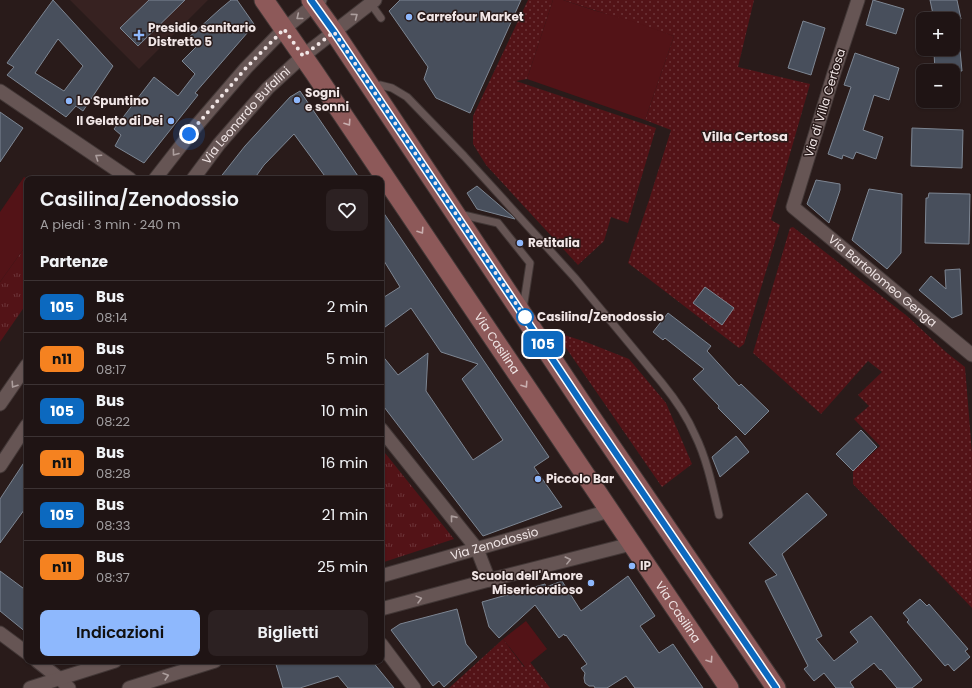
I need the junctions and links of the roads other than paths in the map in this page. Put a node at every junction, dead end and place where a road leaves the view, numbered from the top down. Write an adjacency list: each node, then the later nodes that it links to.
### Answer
1 (264, 0): 6 (main road, Via Casilina)
2 (858, 0): 16 (street, Via di Villa Certosa)
3 (315, 2): 6 (street, one-way to 6); 7 (main road)
4 (373, 2): 5 (lane); 7 (street, Via Leonardo Bufalini, one-way to 4)
5 (381, 18)
6 (284, 29): 8 (main road, Via Casilina); 12 (street, one-way to 12)
7 (334, 32): 8 (street, Via Leonardo Bufalini); 9 (main road)
8 (303, 56): 13 (street, Via Leonardo Bufalini); 14 (main road, Via Casilina, one-way to 14)
9 (372, 90): 17 (main road); 26 (lane)
10 (0, 91): 11 (street, one-way to 10)
11 (126, 176)
12 (157, 176)
13 (195, 176)
14 (384, 176)
15 (384, 176): 25 (main road, Via Casilina, one-way to 25)
16 (793, 207): 19 (street, Via Bartolomeo Genga)
17 (454, 212): 18 (main road); 18 (lane)
18 (522, 313): 43 (main road)
19 (972, 355)
20 (24, 369): 21 (street, one-way to 21)
21 (0, 404)
22 (384, 433): 28 (street, one-way to 22)
23 (24, 434): 24 (street)
24 (0, 466)
25 (609, 511): 27 (main road, Via Casilina); 28 (street, Via Zenodossio)
26 (719, 515)
27 (631, 544): 30 (street, one-way to 27); 42 (main road, Via Casilina, one-way to 42)
28 (477, 549): 29 (street, Via Zenodossio); 30 (street)
29 (384, 575)
30 (489, 580): 31 (street, one-way to 30)
31 (384, 608)
32 (0, 633): 34 (street)
33 (384, 648): 41 (street)
34 (24, 652)
35 (40, 664): 38 (street)
36 (108, 664): 38 (street)
37 (205, 664): 40 (street, one-way to 37)
38 (63, 685): 39 (street)
39 (30, 688)
40 (129, 688)
41 (414, 688)
42 (729, 688)
43 (776, 688)

